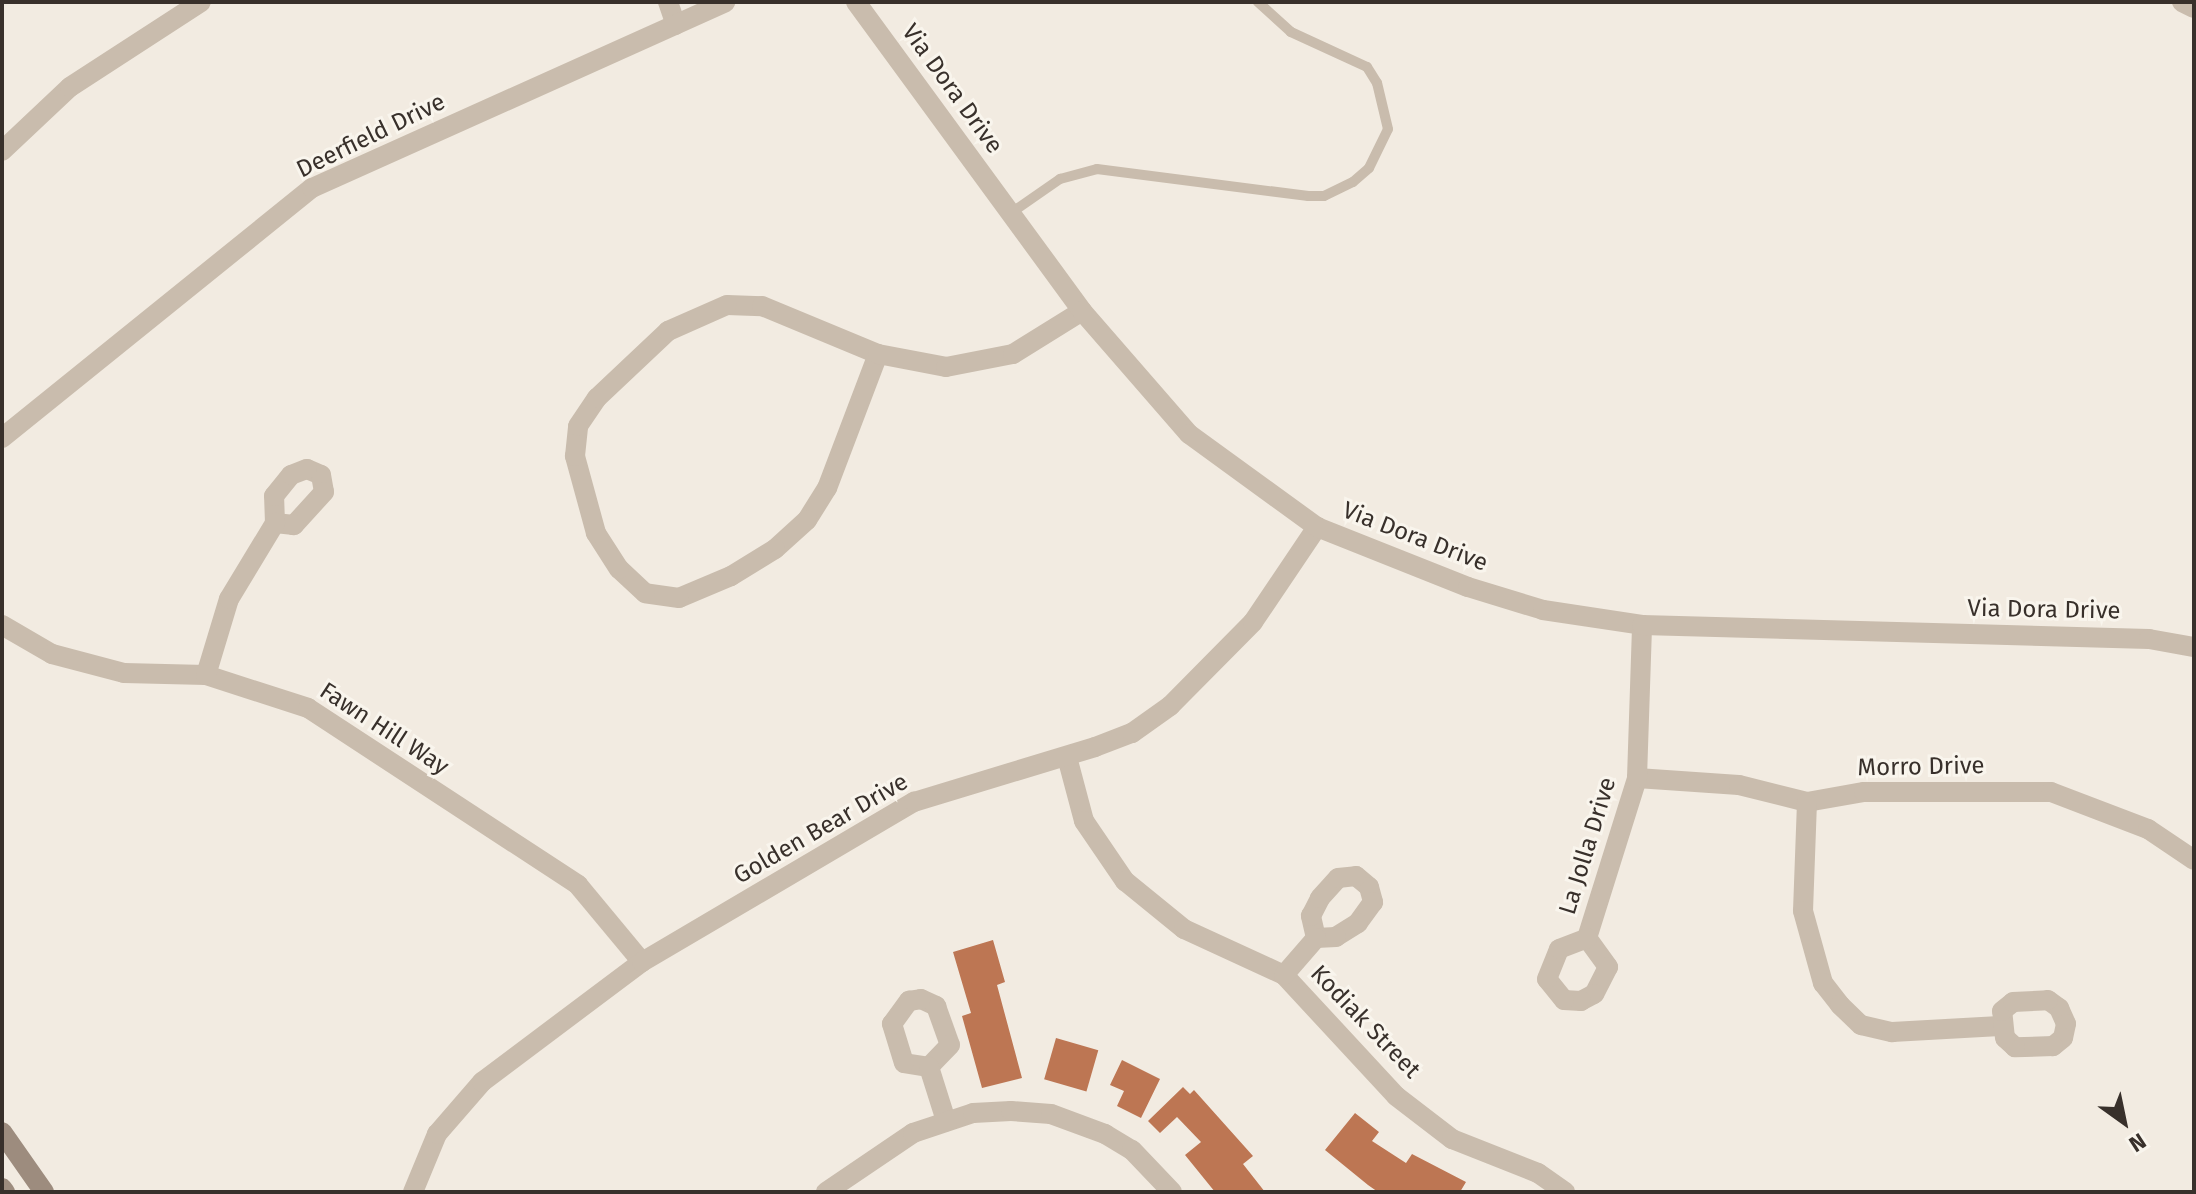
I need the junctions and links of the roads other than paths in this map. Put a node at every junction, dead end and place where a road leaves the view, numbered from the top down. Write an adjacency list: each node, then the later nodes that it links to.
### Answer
1 (201, 2): 9 (street)
2 (668, 2): 8 (street)
3 (725, 2): 8 (street, Deerfield Drive)
4 (856, 2): 10 (street, Via Dora Drive)
5 (1258, 2): 10 (lane)
6 (2182, 2): 7 (street)
7 (2194, 8)
8 (676, 25): 13 (street, Deerfield Drive)
9 (2, 151)
10 (1011, 213): 11 (street, Via Dora Drive)
11 (1082, 311): 12 (street); 15 (street, Via Dora Drive)
12 (878, 354): 12 (street)
13 (2, 438)
14 (275, 523): 19 (street)
15 (1317, 527): 17 (street, Via Dora Drive); 20 (street, Golden Bear Drive)
16 (2, 625): 19 (street, Fawn Hill Way)
17 (1642, 625): 18 (street, Via Dora Drive); 21 (street, La Jolla Drive)
18 (2194, 647)
19 (206, 675): 26 (street, Fawn Hill Way)
20 (1067, 757): 26 (street, Golden Bear Drive); 27 (street, Kodiak Street)
21 (1637, 778): 22 (street, Morro Drive); 25 (street, La Jolla Drive)
22 (1807, 802): 23 (street, Morro Drive); 28 (street)
23 (2194, 860)
24 (1316, 938): 27 (street)
25 (1587, 938)
26 (642, 962): 33 (street, Golden Bear Drive)
27 (1284, 975): 36 (street, Kodiak Street)
28 (2000, 1026)
29 (929, 1067): 30 (street)
30 (946, 1121): 34 (street); 35 (street)
31 (2, 1132): 32 (main road)
32 (44, 1192)
33 (413, 1192)
34 (826, 1192)
35 (1172, 1192)
36 (1565, 1192)

